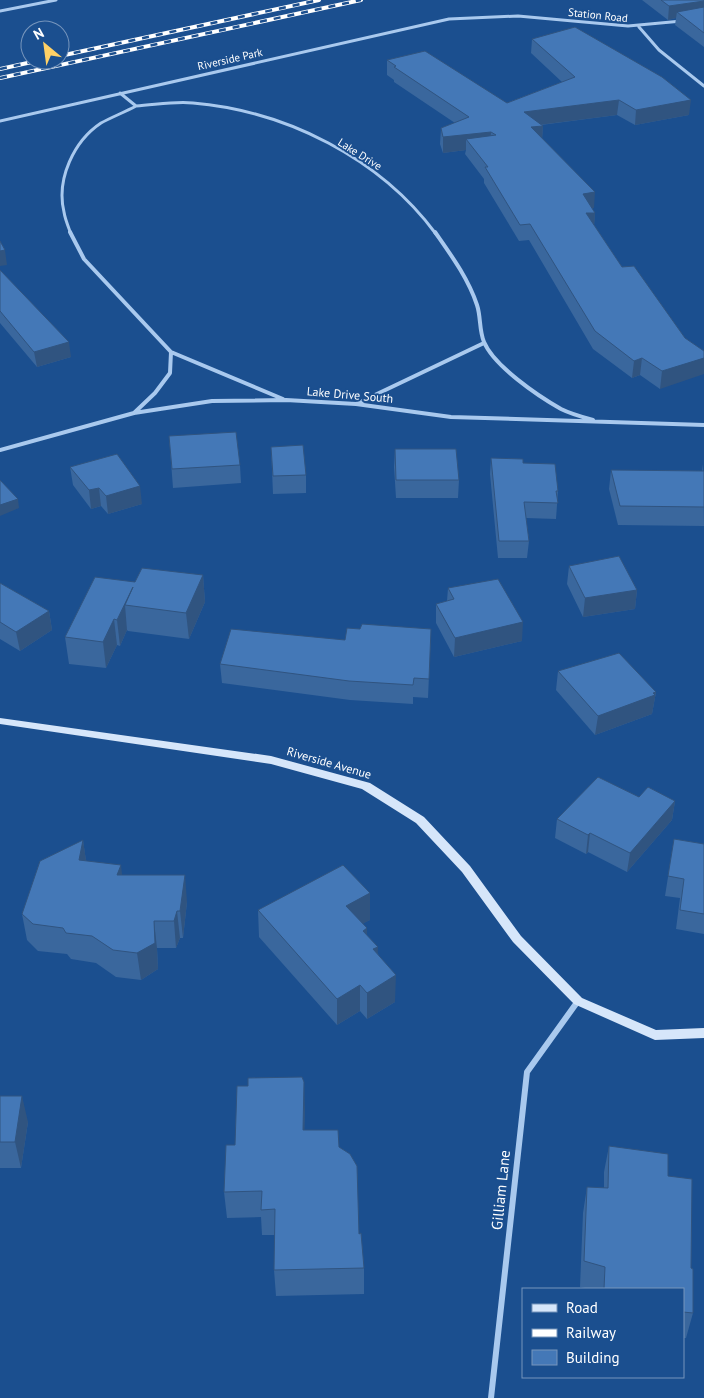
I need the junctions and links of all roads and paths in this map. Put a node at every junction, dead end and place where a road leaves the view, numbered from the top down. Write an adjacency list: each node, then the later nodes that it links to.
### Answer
1 (56, 0): 2 (street)
2 (0, 11)
3 (465, 18): 5 (street, Station Road); 7 (street, Riverside Park)
4 (684, 21): 5 (street, Station Road)
5 (639, 27): 6 (street)
6 (704, 86)
7 (120, 93): 8 (street); 9 (street, Riverside Park)
8 (136, 106): 10 (street, Lake Drive); 11 (street, Lake Drive)
9 (0, 121)
10 (484, 343): 13 (street); 15 (street)
11 (171, 352): 12 (street, Lake Drive); 14 (street)
12 (286, 400): 13 (street, Lake Drive South); 14 (street, Lake Drive South)
13 (356, 404): 15 (street, Lake Drive South)
14 (134, 413): 17 (street, Lake Drive South)
15 (598, 422): 16 (street, Lake Drive South)
16 (704, 425)
17 (0, 450)
18 (0, 721): 19 (street, Riverside Avenue)
19 (578, 1002): 20 (street, Riverside Avenue); 21 (street, Gilliam Lane)
20 (704, 1033)
21 (491, 1398)

